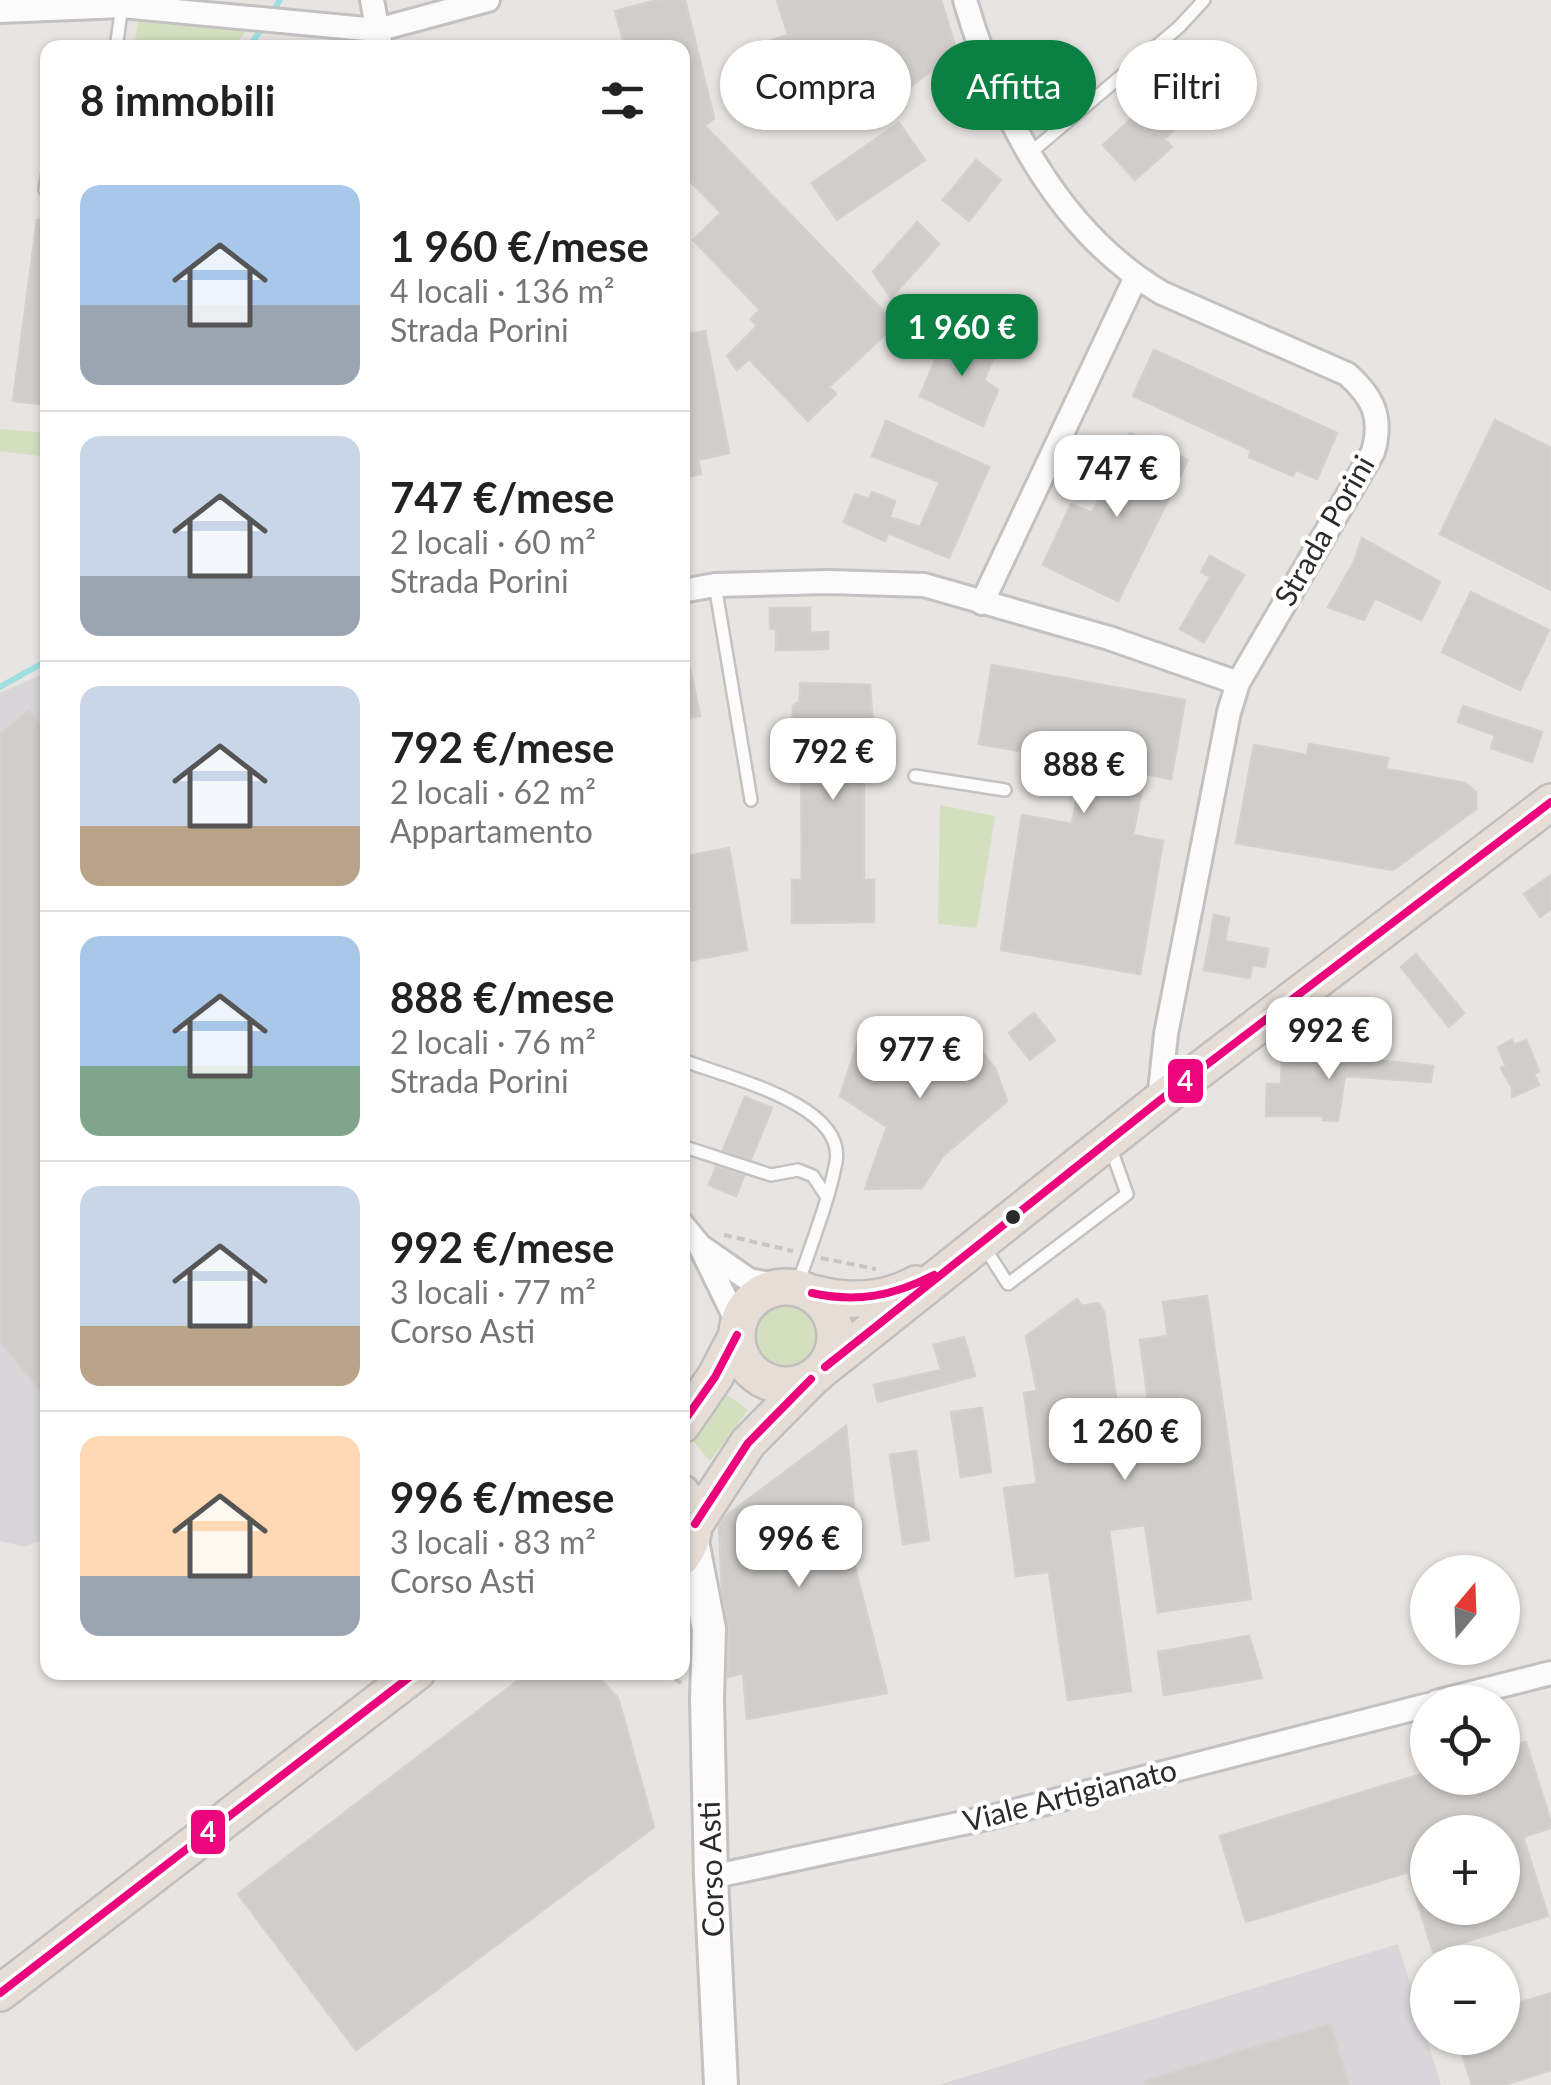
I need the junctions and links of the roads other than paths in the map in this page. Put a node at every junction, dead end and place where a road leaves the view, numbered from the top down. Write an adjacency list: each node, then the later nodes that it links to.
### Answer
1 (372, 0): 7 (street)
2 (488, 0): 7 (street)
3 (966, 0): 9 (street, Strada Porini)
4 (1204, 0): 9 (lane)
5 (122, 6): 6 (street); 7 (street); 8 (lane)
6 (0, 11)
7 (379, 39)
8 (117, 40)
9 (1028, 154): 10 (street, Strada Porini)
10 (1136, 277): 13 (street); 14 (street, Strada Porini)
11 (715, 586): 12 (street); 13 (street); 17 (lane)
12 (690, 591)
13 (982, 603): 14 (street)
14 (1238, 683): 20 (street, Strada Porini)
15 (915, 776): 16 (lane)
16 (1005, 790)
17 (751, 800)
18 (1551, 802): 20 (main road, Corso Asti)
19 (690, 1063): 23 (lane)
20 (1159, 1101): 21 (main road, Corso Asti)
21 (1108, 1142): 25 (main road, Corso Asti); 25 (lane)
22 (690, 1149): 23 (lane)
23 (826, 1196): 28 (lane)
24 (690, 1234): 26 (street)
25 (981, 1242): 27 (main road, Corso Asti)
26 (700, 1246): 28 (street); 29 (street)
27 (948, 1267): 28 (main road, Corso Asti); 30 (main road, Corso Asti)
28 (796, 1289): 29 (main road); 30 (main road)
29 (737, 1330): 30 (main road); 31 (main road)
30 (818, 1373): 32 (main road, Corso Asti)
31 (690, 1413)
32 (690, 1526)
33 (690, 1539): 35 (street, Corso Asti)
34 (690, 1621): 35 (street, Corso Asti)
35 (707, 1654): 40 (street, Corso Asti)
36 (1551, 1673): 38 (street)
37 (408, 1680): 41 (main road)
38 (1503, 1685)
39 (1410, 1710): 40 (street, Viale Artigianato)
40 (711, 1877): 42 (street, Corso Asti)
41 (0, 1993)
42 (722, 2085)

